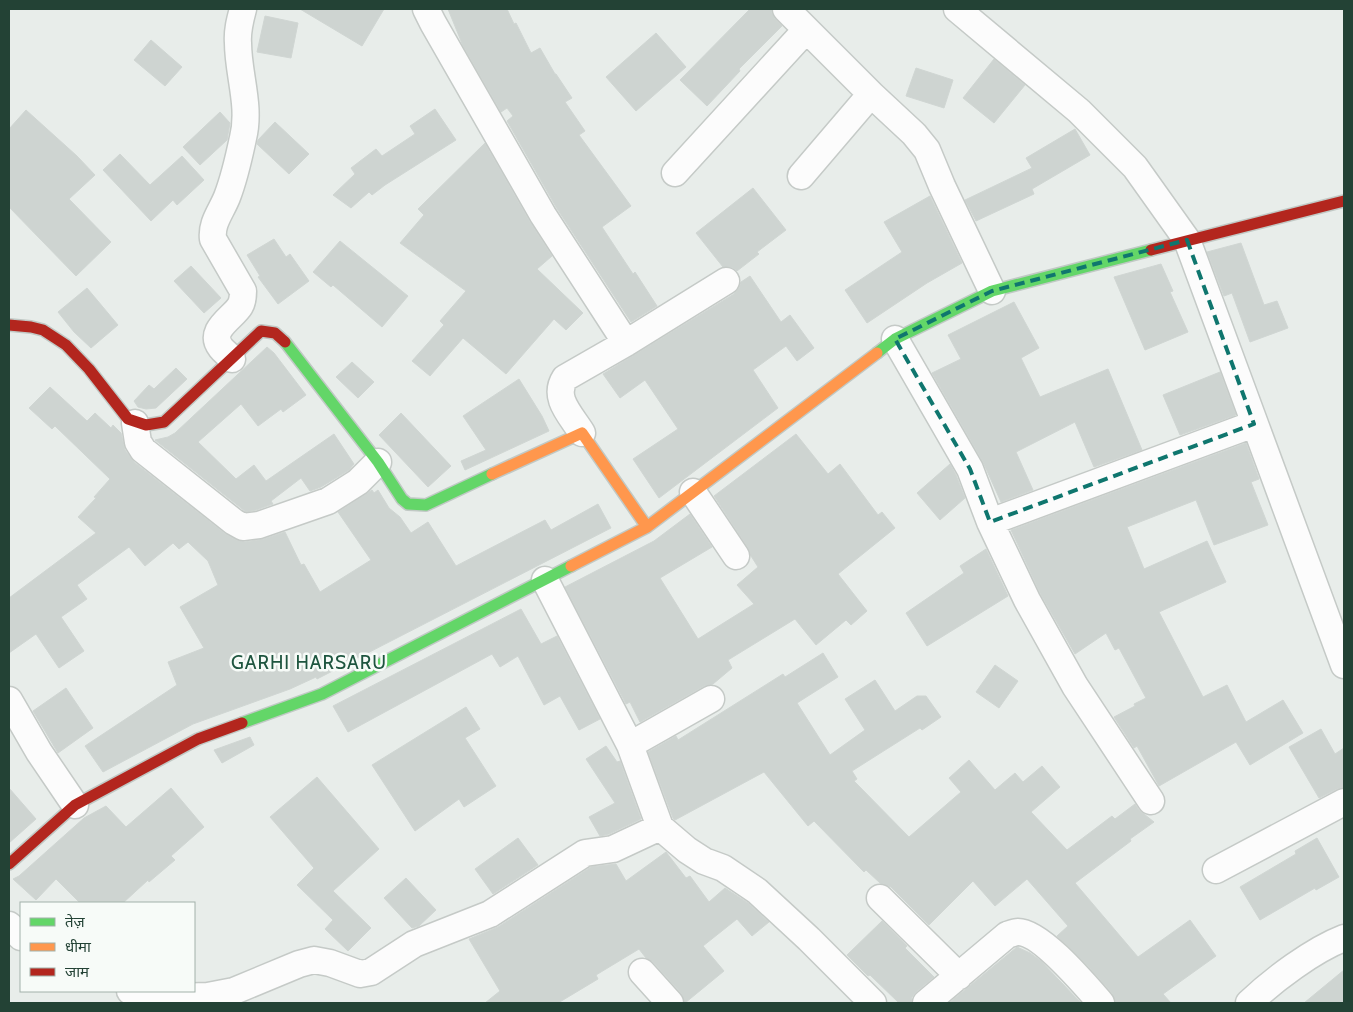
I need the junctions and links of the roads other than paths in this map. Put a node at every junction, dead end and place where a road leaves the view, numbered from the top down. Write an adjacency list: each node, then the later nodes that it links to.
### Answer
1 (243, 9): 16 (street)
2 (426, 9): 15 (street)
3 (786, 9): 5 (street)
4 (957, 9): 10 (street)
5 (806, 30): 6 (street); 7 (street)
6 (871, 94): 8 (street); 12 (street)
7 (674, 173)
8 (801, 176)
9 (1344, 201): 10 (street)
10 (1187, 240): 12 (street); 18 (street)
11 (726, 281): 15 (street)
12 (992, 290): 14 (street)
13 (9, 326): 17 (street)
14 (895, 339): 21 (street); 22 (street)
15 (626, 343): 19 (street)
16 (232, 359): 17 (street); 20 (street)
17 (135, 423): 20 (street)
18 (1254, 424): 22 (street); 26 (street)
19 (582, 433): 20 (street); 23 (street)
20 (378, 462)
21 (693, 492): 23 (street); 24 (street)
22 (990, 522): 30 (street)
23 (647, 527): 25 (street)
24 (736, 556)
25 (545, 580): 29 (street); 32 (street)
26 (1344, 665)
27 (9, 700): 32 (street)
28 (711, 700): 29 (street)
29 (630, 745): 33 (street)
30 (1151, 801)
31 (1344, 802): 35 (street)
32 (75, 805): 34 (street)
33 (660, 827): 43 (street); 45 (street)
34 (10, 862)
35 (1216, 870)
36 (880, 898): 41 (street)
37 (9, 925): 38 (street)
38 (20, 936)
39 (1344, 938): 48 (street)
40 (642, 972): 44 (street)
41 (959, 976): 46 (street); 47 (street)
42 (135, 992): 43 (street)
43 (172, 1000)
44 (670, 1003)
45 (873, 1003)
46 (926, 1003)
47 (1101, 1003)
48 (1249, 1003)

